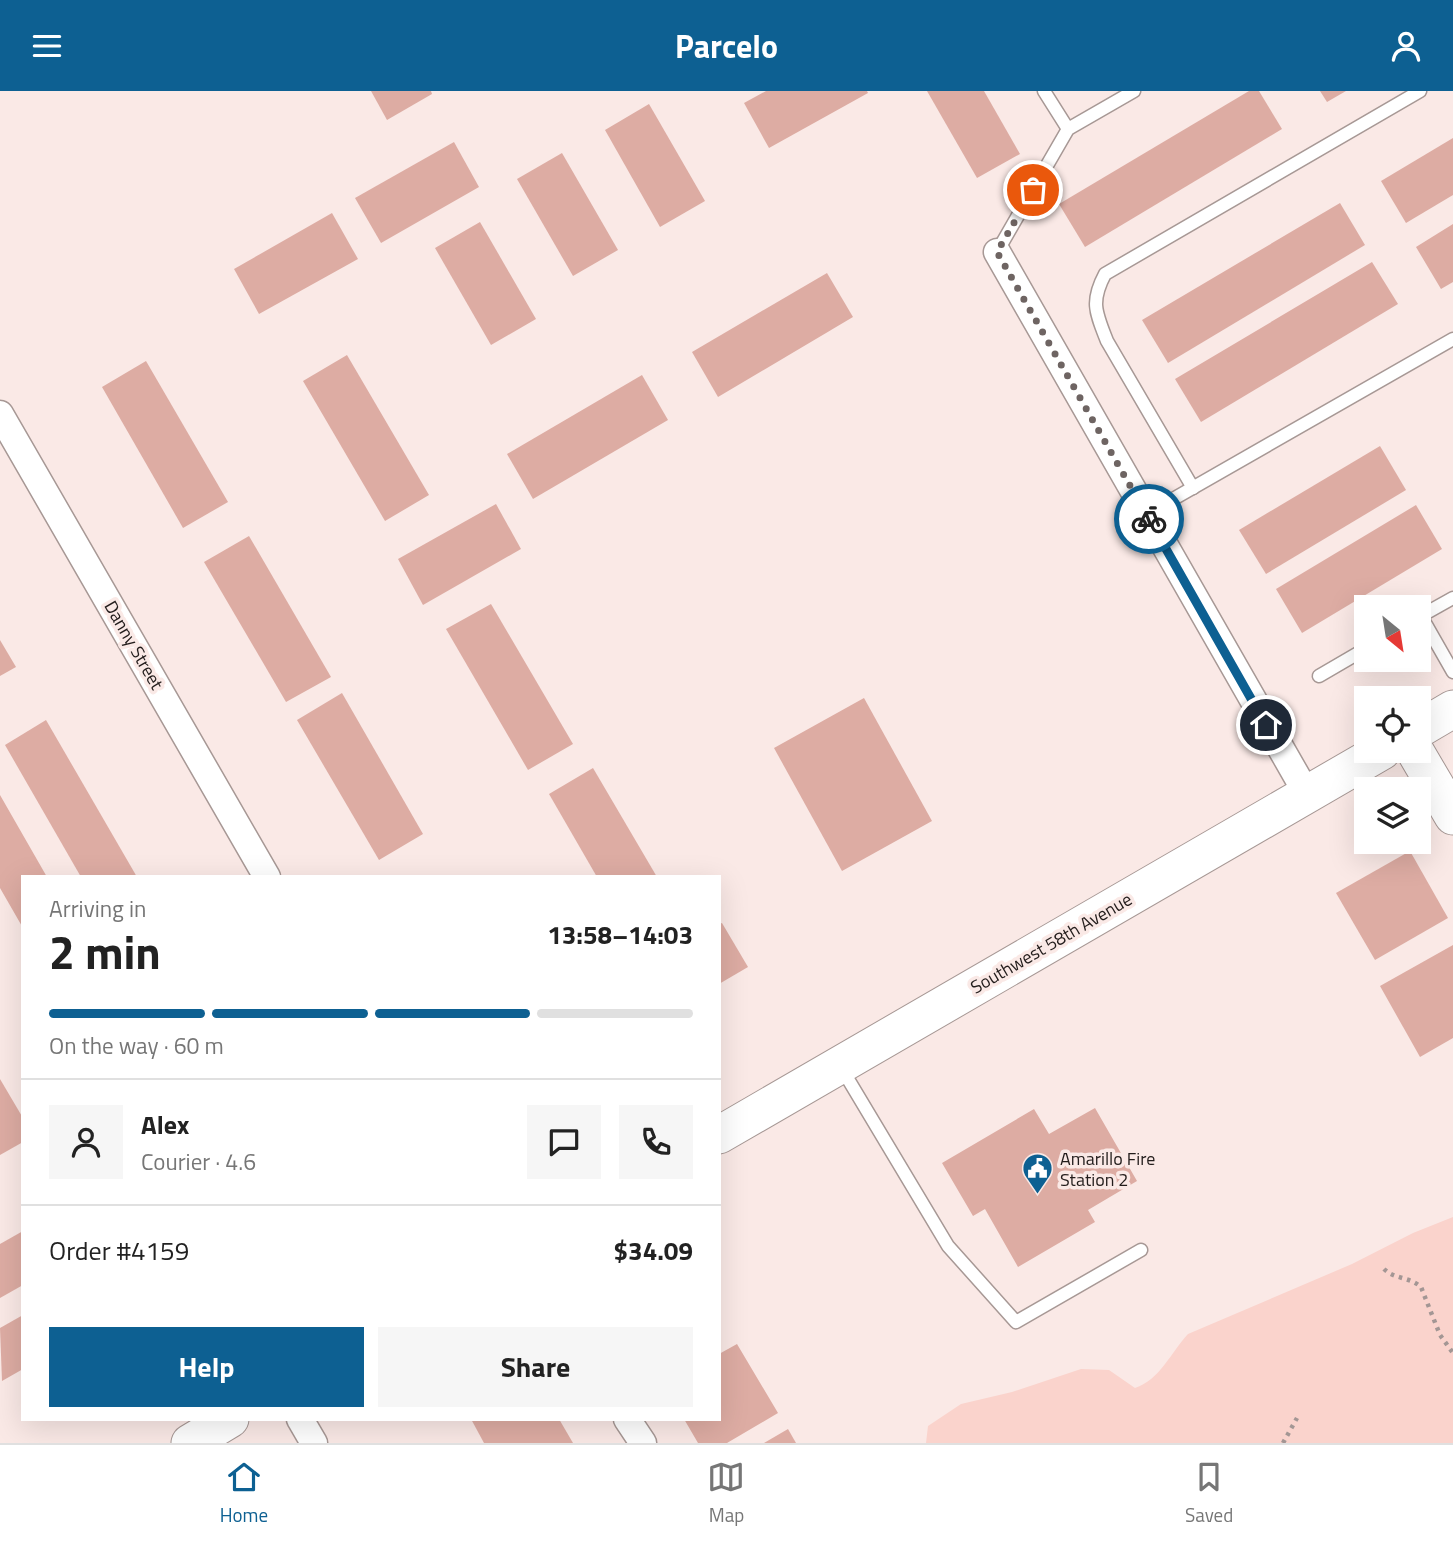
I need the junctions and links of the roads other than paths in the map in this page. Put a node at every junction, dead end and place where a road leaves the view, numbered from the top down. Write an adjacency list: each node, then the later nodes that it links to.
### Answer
1 (1044, 91): 4 (lane)
2 (1134, 91): 4 (lane)
3 (1420, 91): 8 (lane)
4 (1068, 128): 5 (lane)
5 (997, 252): 9 (street)
6 (1453, 339): 8 (lane)
7 (0, 414): 22 (street, Danny Street)
8 (1193, 488): 9 (lane)
9 (1147, 515): 20 (street)
10 (1453, 598): 11 (lane)
11 (1432, 610)
12 (1432, 637): 14 (lane)
13 (1354, 656): 15 (lane)
14 (1453, 672)
15 (1319, 676)
16 (1453, 709): 17 (main road)
17 (1431, 722)
18 (1362, 763): 20 (main road, Southwest 58th Avenue)
19 (1422, 763): 21 (main road)
20 (1307, 795): 23 (main road, Southwest 58th Avenue)
21 (1453, 816)
22 (266, 875)
23 (840, 1065): 24 (main road, Southwest 58th Avenue); 25 (lane)
24 (721, 1134)
25 (1141, 1250)
26 (227, 1421): 29 (main road)
27 (301, 1421): 30 (street)
28 (628, 1421): 31 (street)
29 (190, 1443)
30 (314, 1443)
31 (643, 1443)

